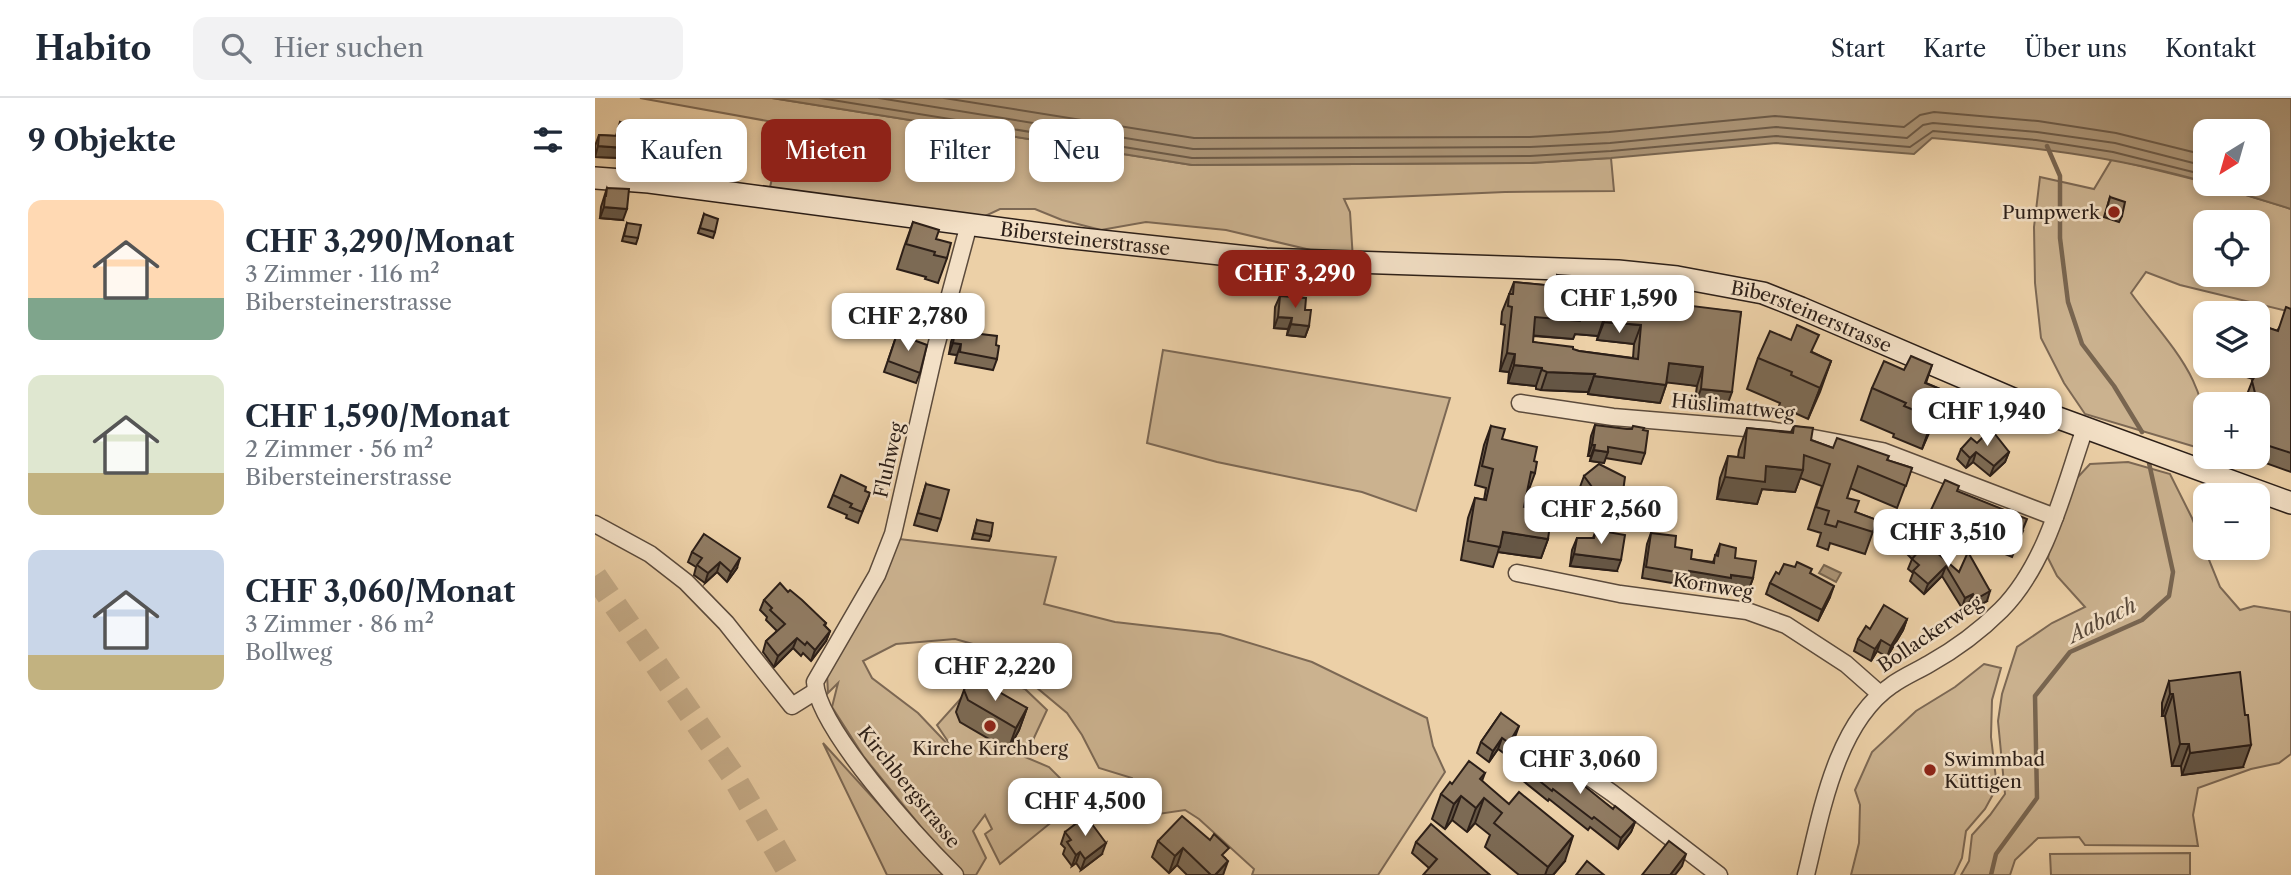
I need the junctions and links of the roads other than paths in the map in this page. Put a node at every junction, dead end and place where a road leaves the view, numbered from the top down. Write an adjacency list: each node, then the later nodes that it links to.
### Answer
1 (595, 178): 2 (main road, Bibersteinerstrasse)
2 (969, 224): 4 (main road, Bibersteinerstrasse); 9 (street, Fluhweg)
3 (1520, 402): 6 (street, Hüslimattweg)
4 (2085, 428): 5 (main road, Bibersteinerstrasse); 6 (street, Bollackerweg)
5 (2291, 503)
6 (2055, 517): 10 (street, Bollackerweg)
7 (595, 524): 9 (street)
8 (1517, 573): 10 (street, Kornweg)
9 (816, 691): 12 (street, Kirchbergstrasse)
10 (1880, 694): 14 (street, Bollackerweg)
11 (1552, 751): 13 (street)
12 (955, 875)
13 (1719, 875)
14 (1806, 875)

